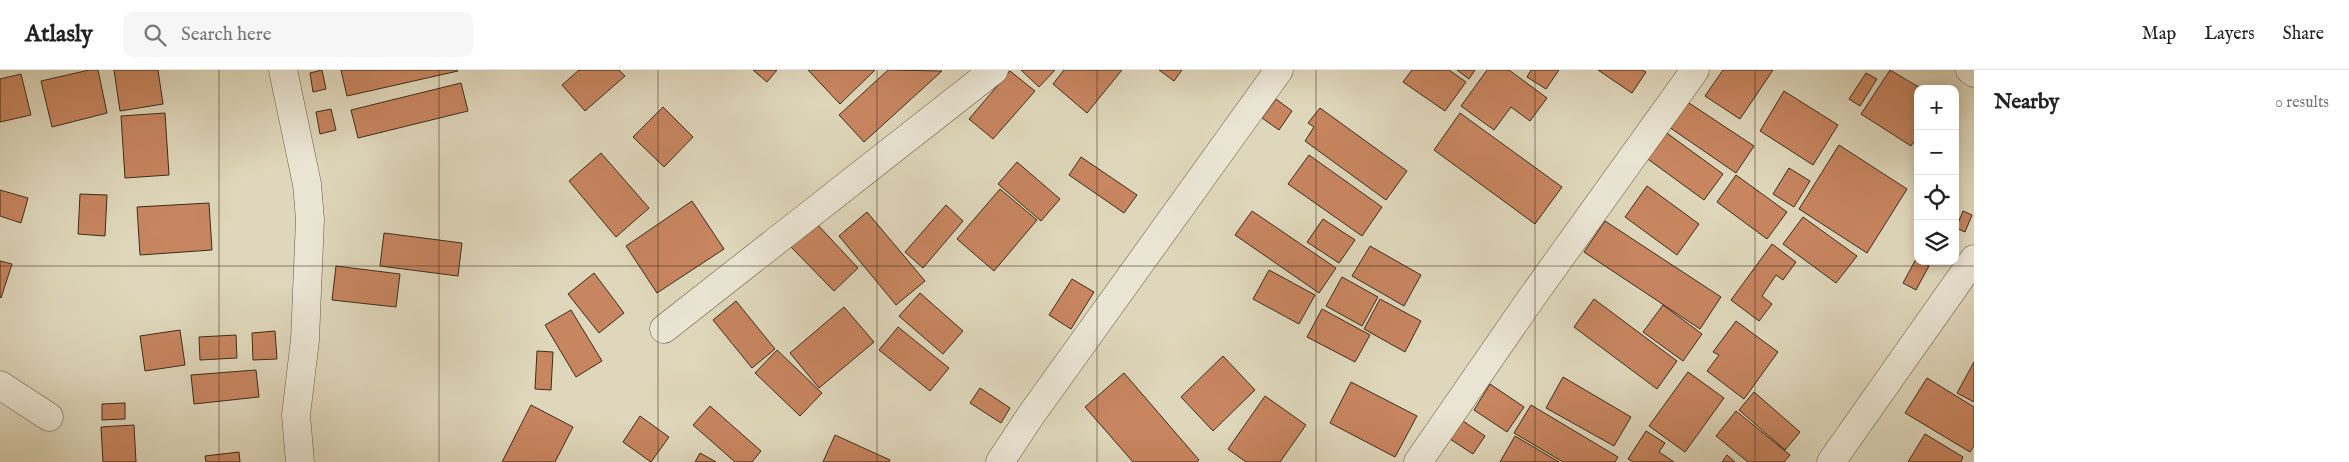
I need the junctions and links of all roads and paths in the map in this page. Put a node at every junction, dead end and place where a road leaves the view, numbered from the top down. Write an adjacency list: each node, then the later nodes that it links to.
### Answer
1 (283, 70): 11 (street)
2 (994, 70): 8 (street)
3 (1279, 70): 12 (street)
4 (1695, 70): 13 (street)
5 (1970, 70): 6 (street)
6 (1974, 73)
7 (1974, 259): 14 (street)
8 (664, 329)
9 (0, 385): 10 (street)
10 (49, 417)
11 (300, 462)
12 (1000, 462)
13 (1418, 462)
14 (1831, 462)

